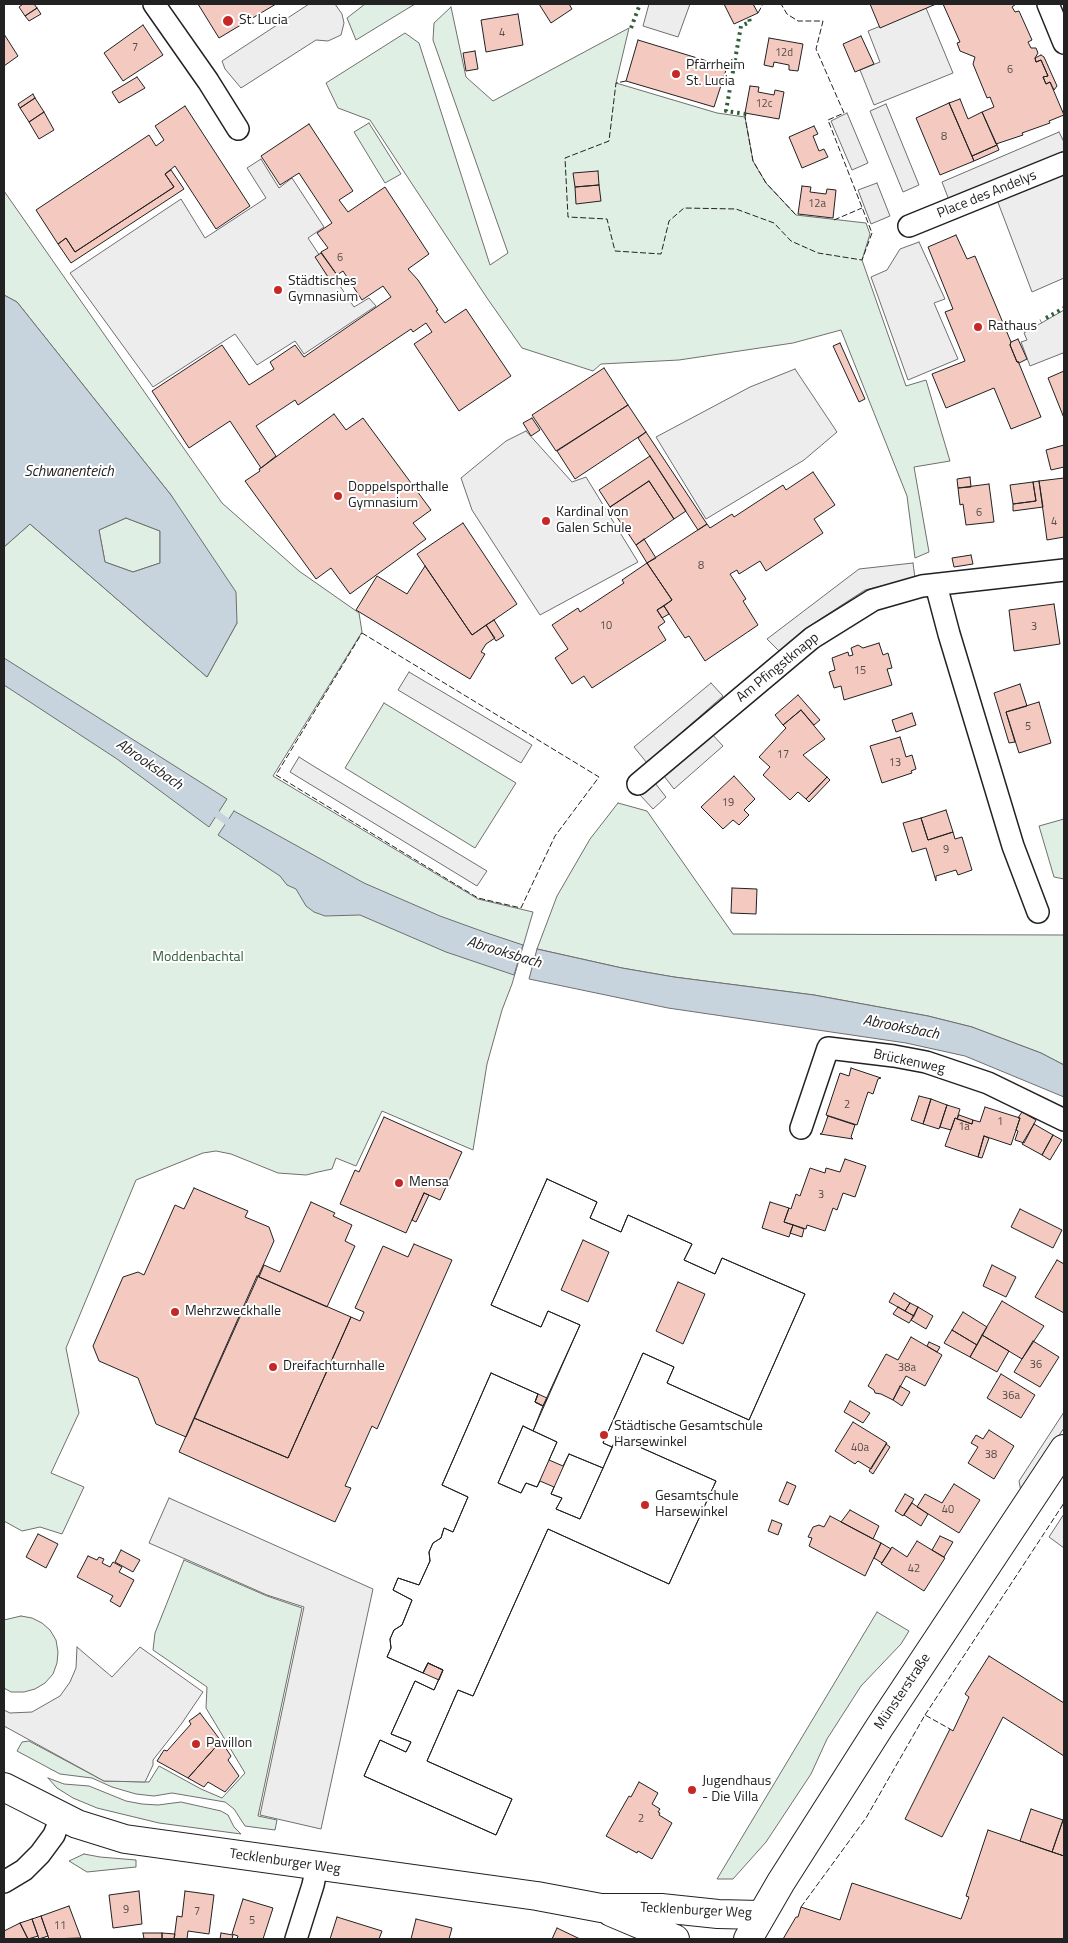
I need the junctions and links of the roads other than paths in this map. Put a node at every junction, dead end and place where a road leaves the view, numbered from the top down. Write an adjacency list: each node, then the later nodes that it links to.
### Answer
1 (154, 4): 4 (street)
2 (1048, 4): 3 (street)
3 (1064, 43)
4 (238, 129)
5 (1064, 163): 6 (street, Place des Andelys)
6 (909, 226)
7 (1064, 570): 8 (street, Am Pfingstknapp)
8 (936, 585): 9 (street, Am Pfingstknapp); 10 (street)
9 (638, 784)
10 (1038, 912)
11 (1064, 1120): 12 (street, Brückenweg)
12 (800, 1128)
13 (1064, 1449): 19 (street, Münsterstraße)
14 (4, 1787): 15 (street, Tecklenburger Weg)
15 (61, 1817): 16 (street, Tecklenburger Weg); 17 (street)
16 (317, 1866): 18 (street, Tecklenburger Weg); 20 (street)
17 (4, 1882)
18 (601, 1908): 19 (street, Tecklenburger Weg); 21 (street, Tecklenburger Weg)
19 (760, 1915): 22 (street, Münsterstraße)
20 (296, 1939)
21 (675, 1939)
22 (748, 1939)

